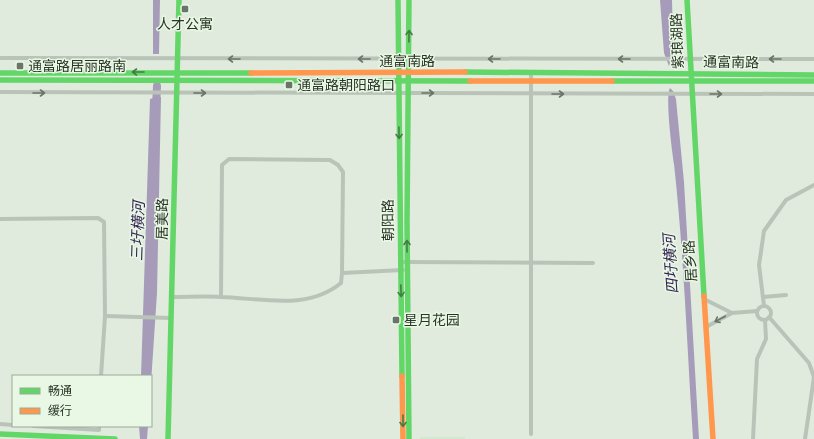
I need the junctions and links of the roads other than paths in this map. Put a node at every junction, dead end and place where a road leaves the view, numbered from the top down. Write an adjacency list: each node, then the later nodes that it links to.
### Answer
1 (179, 0): 7 (main road, 居美路)
2 (398, 0): 8 (main road, 朝阳路)
3 (409, 0): 6 (main road, 朝阳路, one-way to 3)
4 (688, 0): 9 (main road, 紫琅湖路)
5 (0, 58): 7 (street)
6 (409, 58): 8 (street); 9 (street, one-way to 6); 15 (main road, 朝阳路)
7 (177, 59): 8 (street, one-way to 7); 11 (main road, 居美路)
8 (399, 59): 14 (main road, 朝阳路)
9 (690, 59): 10 (street, one-way to 9); 16 (main road, 紫琅湖路)
10 (814, 59)
11 (177, 72): 13 (main road, 通富南路, one-way to 13); 14 (main road, 通富南路); 19 (main road, 居美路)
12 (531, 72): 15 (main road, 通富南路); 16 (main road, 通富南路); 22 (street)
13 (0, 73)
14 (399, 73): 15 (main road, 通富南路); 20 (main road, 朝阳路)
15 (409, 73): 21 (main road, 朝阳路)
16 (690, 74): 17 (main road, 通富南路); 24 (main road, 紫琅湖路)
17 (814, 75)
18 (0, 80): 19 (main road, 通富南路)
19 (177, 80): 20 (main road, 通富南路); 26 (main road, 居美路)
20 (399, 80): 21 (main road, 通富南路); 27 (main road, 朝阳路)
21 (408, 81): 22 (main road, 通富南路); 28 (main road, 朝阳路)
22 (532, 81): 24 (main road, 通富南路); 29 (street)
23 (814, 81): 24 (main road, 通富南路)
24 (691, 82): 30 (main road, 居乡路)
25 (0, 92): 26 (street, one-way to 26)
26 (177, 93): 27 (street, one-way to 27); 43 (main road, 居美路)
27 (399, 93): 28 (street); 34 (main road, 朝阳路, one-way to 34)
28 (408, 93): 29 (street, one-way to 29); 34 (main road, 朝阳路, one-way to 28)
29 (532, 94): 30 (street, one-way to 30); 36 (street)
30 (692, 94): 31 (street, one-way to 31); 44 (main road, 居乡路)
31 (814, 94)
32 (814, 185): 42 (street)
33 (0, 219): 48 (street)
34 (404, 262): 36 (street); 37 (main road, 朝阳路); 38 (main road, 朝阳路)
35 (593, 263): 36 (street)
36 (532, 264): 58 (street)
37 (400, 270): 38 (street); 39 (street); 61 (main road, 朝阳路, one-way to 61)
38 (407, 271): 62 (main road, 朝阳路)
39 (342, 273): 41 (street); 41 (street)
40 (786, 295): 42 (street)
41 (221, 297): 43 (street)
42 (763, 297): 45 (street)
43 (172, 298): 49 (main road, 居美路)
44 (704, 299): 47 (street); 51 (main road, 居乡路)
45 (764, 306): 46 (street); 50 (street)
46 (757, 311): 47 (street); 50 (street)
47 (732, 313): 51 (street, one-way to 51)
48 (105, 316): 49 (street); 52 (street)
49 (171, 318): 60 (main road, 居美路)
50 (767, 318): 64 (street); 65 (street)
51 (706, 327): 63 (main road, 居乡路)
52 (101, 375)
53 (0, 424): 54 (street)
54 (12, 425)
55 (50, 427): 56 (street)
56 (99, 427)
57 (0, 434): 59 (main road)
58 (531, 434)
59 (115, 439)
60 (168, 439)
61 (403, 439)
62 (409, 439)
63 (713, 439)
64 (753, 439)
65 (805, 439)

